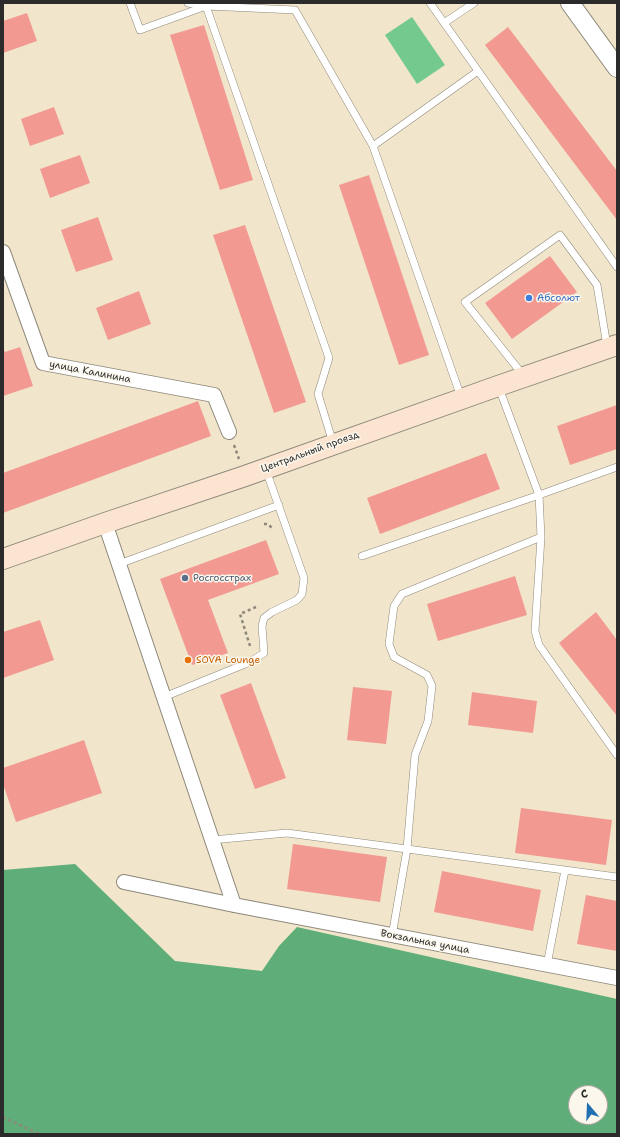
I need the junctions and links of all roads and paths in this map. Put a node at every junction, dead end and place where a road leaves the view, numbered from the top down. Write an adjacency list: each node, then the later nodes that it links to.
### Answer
1 (130, 3): 6 (lane)
2 (188, 3): 6 (lane)
3 (430, 3): 7 (lane)
4 (474, 3): 7 (lane)
5 (570, 3): 8 (street)
6 (206, 6): 10 (lane); 18 (lane)
7 (444, 22): 9 (lane)
8 (617, 68)
9 (478, 71): 10 (lane); 12 (lane)
10 (373, 146): 16 (lane)
11 (3, 252): 17 (street, улица Калинина)
12 (617, 267)
13 (612, 347): 14 (main road, Центральный проезд); 14 (lane)
14 (524, 377): 15 (main road, Центральный проезд)
15 (498, 386): 16 (main road, Центральный проезд); 21 (lane)
16 (461, 399): 18 (main road, Центральный проезд)
17 (229, 432)
18 (333, 444): 20 (main road, Центральный проезд)
19 (617, 467): 21 (lane)
20 (266, 468): 22 (lane); 23 (main road, Центральный проезд)
21 (539, 495): 26 (lane); 27 (lane)
22 (278, 505): 29 (lane); 32 (lane)
23 (105, 523): 28 (main road, Центральный проезд); 29 (street)
24 (260, 524): 25 (path)
25 (276, 534)
26 (541, 536): 33 (lane); 35 (lane)
27 (362, 556)
28 (3, 560)
29 (119, 564): 32 (street)
30 (260, 606): 31 (path)
31 (248, 651)
32 (164, 697): 34 (street)
33 (617, 755)
34 (212, 840): 35 (lane); 39 (street)
35 (407, 849): 36 (lane); 40 (lane)
36 (565, 870): 37 (lane); 41 (lane)
37 (617, 878)
38 (124, 882): 39 (street, Вокзальная улица)
39 (234, 905): 40 (street, Вокзальная улица)
40 (392, 936): 41 (street, Вокзальная улица)
41 (547, 965): 42 (street, Вокзальная улица)
42 (617, 978)
43 (3, 1117): 44 (path)
44 (39, 1134)

